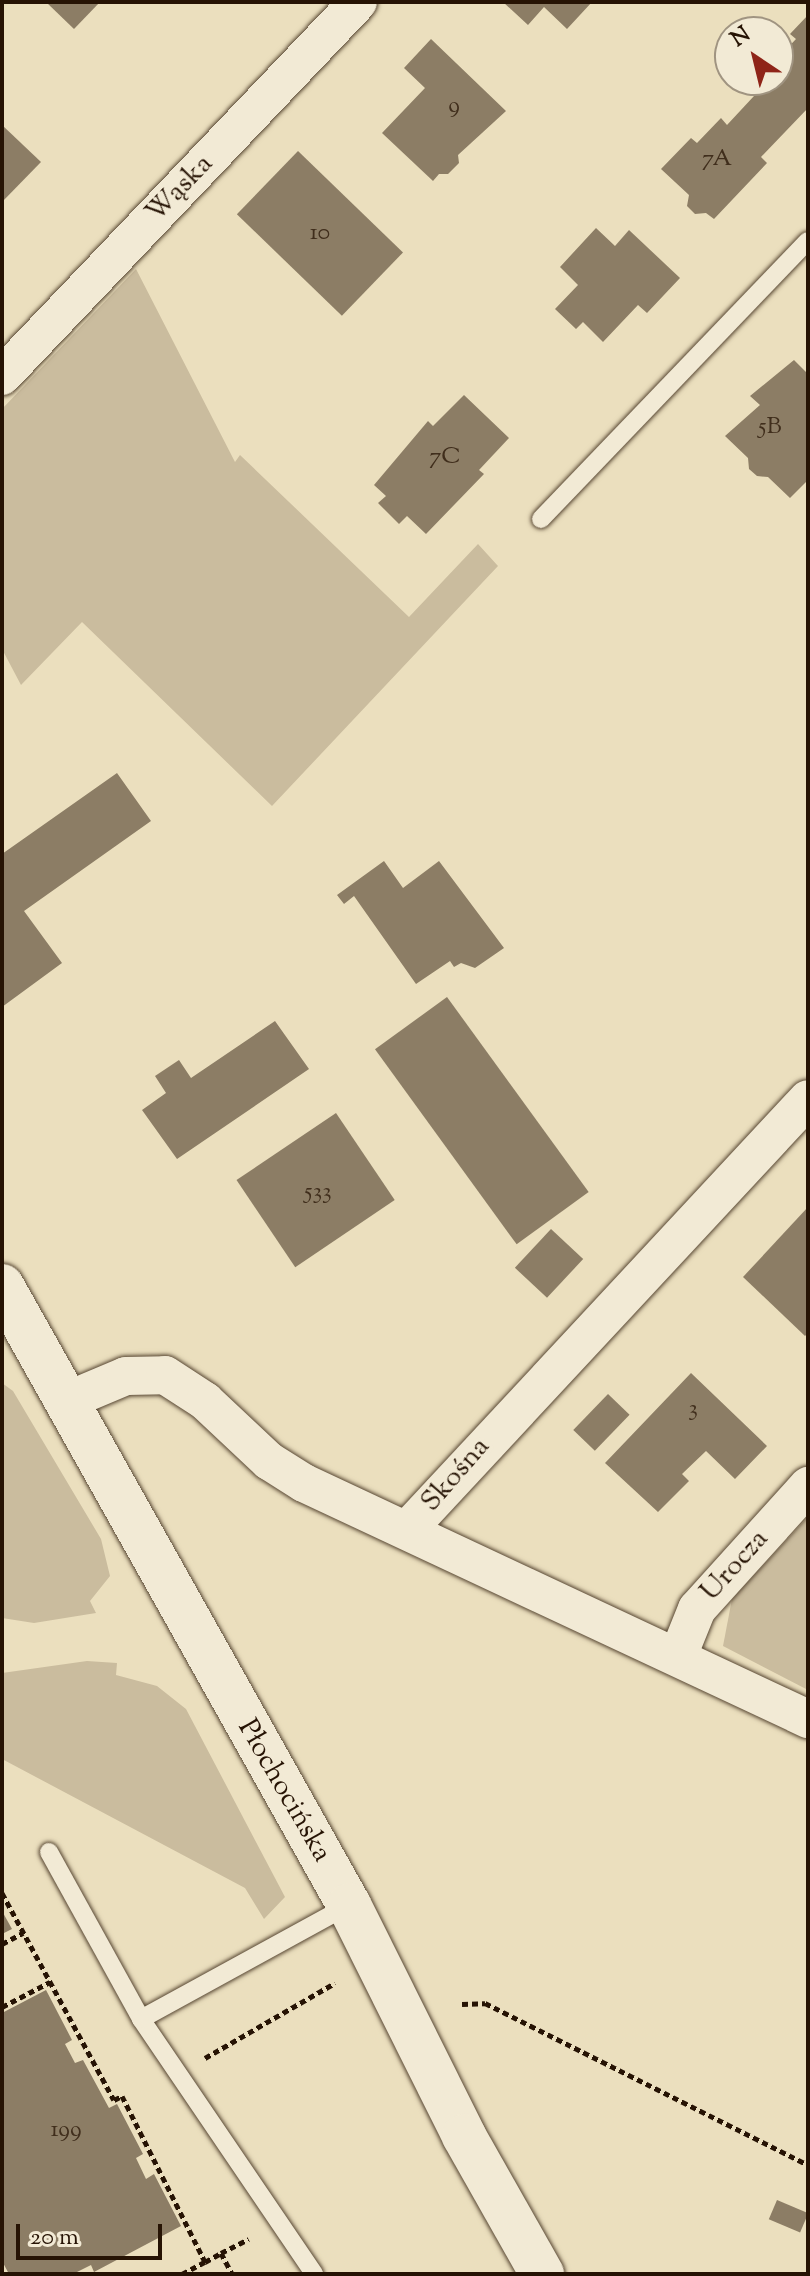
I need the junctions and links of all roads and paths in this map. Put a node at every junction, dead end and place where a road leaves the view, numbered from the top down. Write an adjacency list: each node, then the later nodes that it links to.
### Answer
1 (358, 2): 3 (street, Wąska)
2 (808, 241): 4 (lane)
3 (2, 376)
4 (541, 519)
5 (808, 1099): 9 (street, Skośna)
6 (9, 1300): 7 (main road, Płochocińska)
7 (64, 1402): 9 (street); 14 (main road, Płochocińska)
8 (808, 1486): 10 (street, Urocza)
9 (408, 1529): 10 (street, Skośna)
10 (678, 1656): 11 (street, Skośna)
11 (808, 1719)
12 (49, 1852): 21 (lane)
13 (2, 1893): 15 (path)
14 (349, 1905): 21 (lane); 28 (main road, Płochocińska)
15 (23, 1933): 16 (path); 18 (path)
16 (2, 1944)
17 (343, 1979): 22 (path)
18 (50, 1982): 20 (path); 24 (path)
19 (462, 2004): 23 (path)
20 (2, 2007)
21 (141, 2019): 22 (lane)
22 (179, 2075): 27 (lane)
23 (808, 2165)
24 (205, 2262): 25 (path); 26 (path)
25 (182, 2274)
26 (232, 2274)
27 (314, 2274)
28 (542, 2274)

